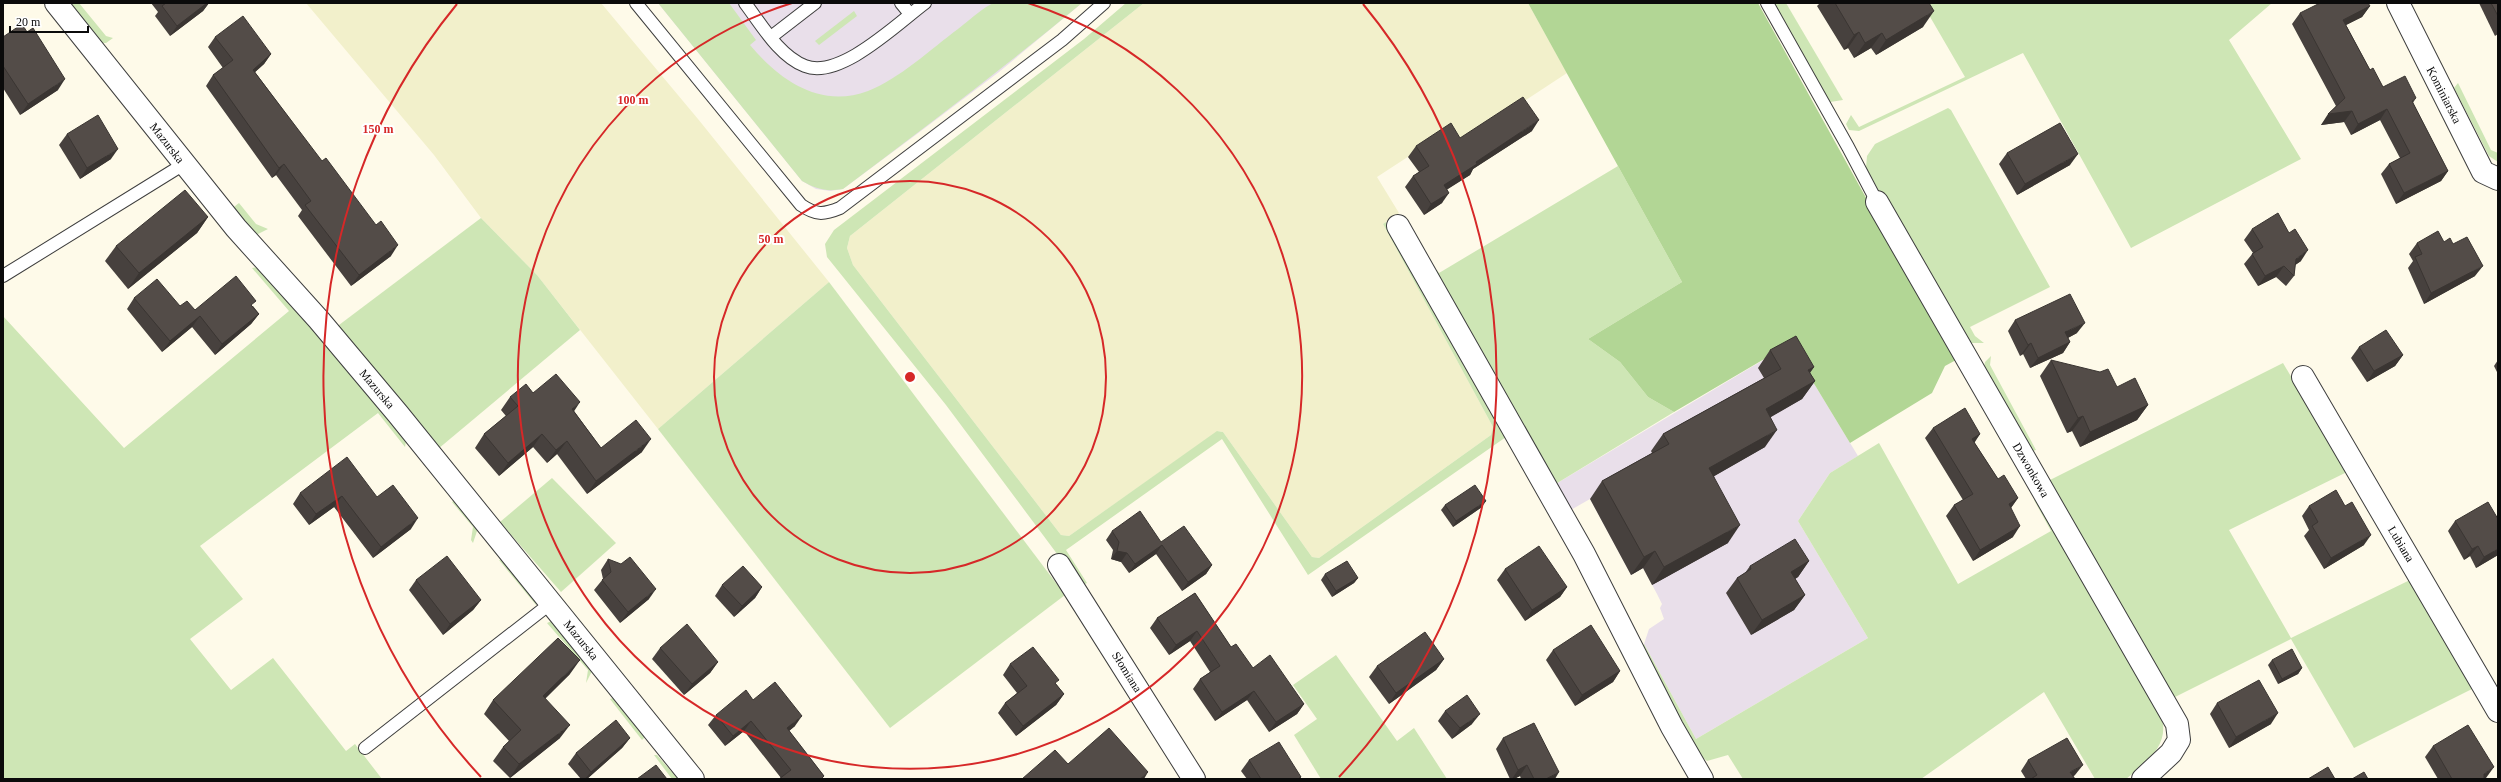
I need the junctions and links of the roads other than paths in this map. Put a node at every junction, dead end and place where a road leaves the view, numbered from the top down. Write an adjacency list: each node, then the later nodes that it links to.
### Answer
1 (56, 3): 12 (street, Mazurska)
2 (636, 3): 7 (lane)
3 (745, 3): 11 (lane)
4 (815, 3): 11 (lane)
5 (901, 3): 10 (lane)
6 (925, 3): 10 (lane)
7 (1104, 3)
8 (1767, 3): 14 (lane)
9 (2398, 3): 13 (street, Kominiarska)
10 (910, 14): 11 (lane)
11 (771, 37)
12 (184, 164): 16 (lane); 19 (street, Mazurska)
13 (2498, 179)
14 (1877, 202): 25 (street, Dzwonkowa)
15 (1398, 226): 24 (street)
16 (3, 276)
17 (2303, 376): 20 (street, Lubiana)
18 (1059, 565): 23 (street, Słomiana)
19 (551, 603): 21 (lane); 22 (street, Mazurska)
20 (2498, 711)
21 (365, 748)
22 (693, 779)
23 (1194, 779)
24 (1702, 779)
25 (2143, 779)

